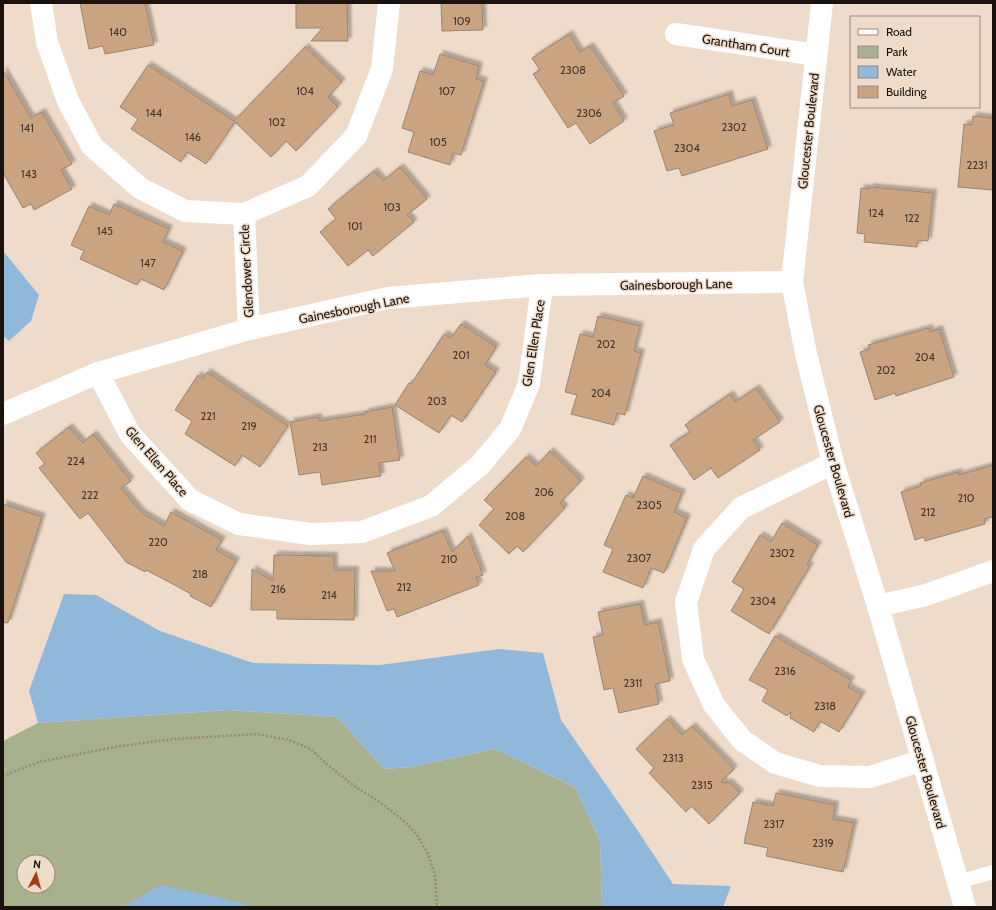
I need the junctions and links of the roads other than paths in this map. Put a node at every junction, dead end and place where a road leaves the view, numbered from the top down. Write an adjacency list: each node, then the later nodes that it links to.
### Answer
1 (41, 3): 6 (street, Glendower Circle)
2 (389, 3): 6 (street, Glendower Circle)
3 (822, 3): 5 (street, Gloucester Boulevard)
4 (676, 34): 5 (street, Grantham Court)
5 (816, 55): 7 (street, Gloucester Boulevard)
6 (244, 214): 9 (street, Glendower Circle)
7 (792, 282): 8 (street, Gainesborough Lane); 12 (street, Gloucester Boulevard)
8 (542, 285): 9 (street, Gainesborough Lane); 10 (street, Glen Ellen Place)
9 (249, 329): 10 (street, Gainesborough Lane)
10 (98, 373): 11 (street, Gainesborough Lane)
11 (3, 414)
12 (833, 463): 14 (street, Gloucester Boulevard); 15 (street)
13 (993, 571): 14 (street)
14 (878, 606): 15 (street, Gloucester Boulevard)
15 (923, 760): 17 (street, Gloucester Boulevard)
16 (993, 872): 17 (lane)
17 (958, 882): 18 (street, Gloucester Boulevard)
18 (965, 907)

